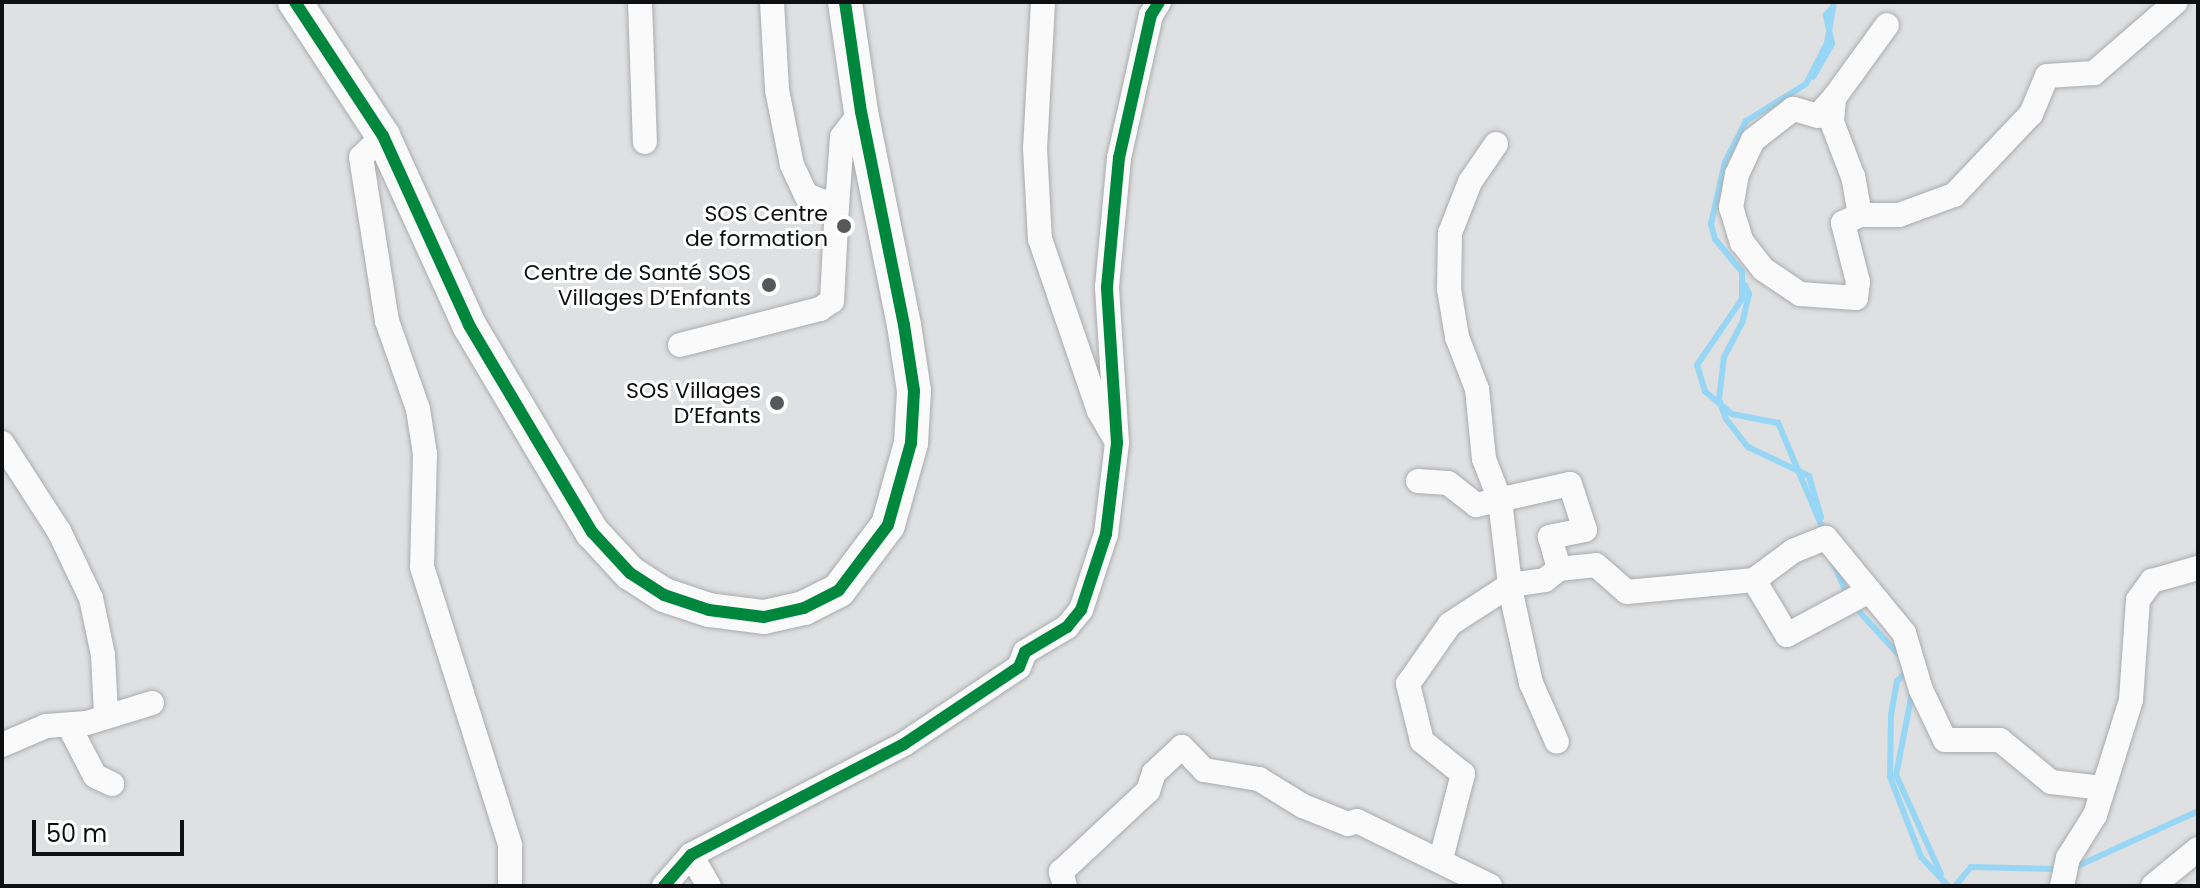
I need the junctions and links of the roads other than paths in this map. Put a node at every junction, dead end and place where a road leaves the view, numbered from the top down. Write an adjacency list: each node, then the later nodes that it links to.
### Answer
1 (295, 2): 11 (street)
2 (640, 2): 12 (street)
3 (772, 2): 14 (street)
4 (845, 2): 10 (street)
5 (1043, 2): 18 (street)
6 (2176, 2): 15 (street)
7 (1153, 6): 18 (street)
8 (1887, 25): 9 (street)
9 (1834, 98): 15 (street); 15 (street)
10 (861, 112): 11 (street); 14 (street)
11 (383, 136): 37 (street)
12 (645, 142)
13 (1496, 144): 20 (street)
14 (837, 207): 16 (street)
15 (1860, 215)
16 (680, 345)
17 (2, 443): 27 (street)
18 (1117, 443): 34 (street)
19 (1418, 481): 20 (street)
20 (1500, 500): 22 (street); 24 (street)
21 (2198, 568): 32 (street)
22 (1559, 569): 23 (street); 24 (street)
23 (1754, 580): 25 (street); 25 (street)
24 (1510, 585): 29 (street); 35 (street)
25 (1869, 591): 32 (street)
26 (152, 703): 27 (street)
27 (106, 715): 28 (street)
28 (69, 726): 30 (street); 31 (street)
29 (1557, 742)
30 (2, 745)
31 (112, 784)
32 (2102, 788): 36 (street)
33 (2198, 849): 42 (street)
34 (691, 855): 38 (street); 39 (street)
35 (1441, 859): 40 (street); 41 (street)
36 (2064, 875)
37 (510, 886)
38 (664, 886)
39 (709, 886)
40 (1065, 886)
41 (1490, 886)
42 (2153, 886)

